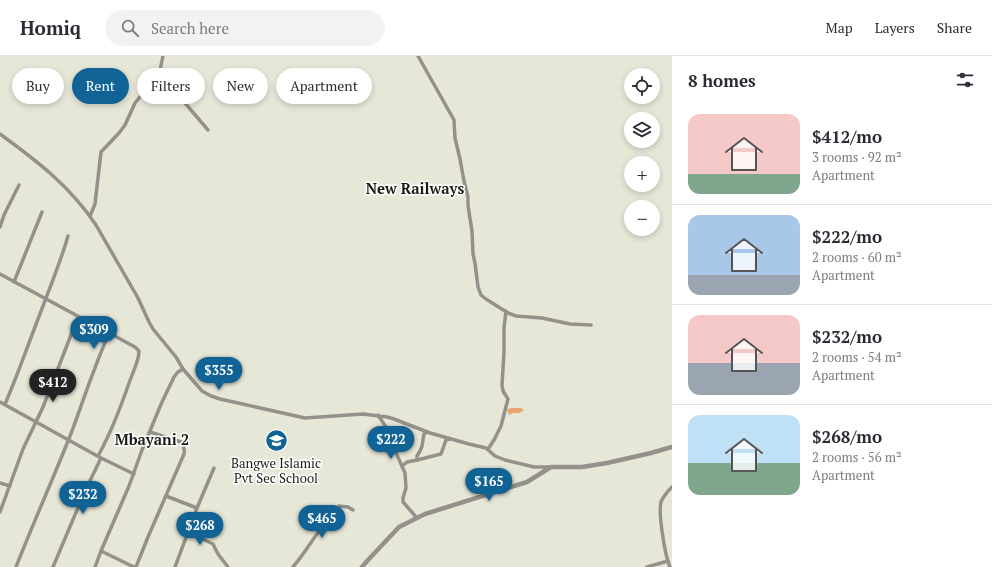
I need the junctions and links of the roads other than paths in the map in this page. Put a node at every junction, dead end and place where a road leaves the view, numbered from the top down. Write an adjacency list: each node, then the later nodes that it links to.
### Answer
1 (163, 56): 3 (street)
2 (418, 56): 16 (street)
3 (160, 68)
4 (137, 100): 10 (street)
5 (186, 104): 6 (street)
6 (208, 130)
7 (0, 134): 10 (street)
8 (19, 186): 11 (street)
9 (42, 212): 14 (street)
10 (90, 216): 20 (street)
11 (0, 227)
12 (68, 236): 15 (street)
13 (0, 274): 14 (street)
14 (14, 282): 15 (street)
15 (45, 299): 17 (street); 22 (street)
16 (506, 311): 18 (street); 30 (street)
17 (78, 317): 19 (street); 24 (street)
18 (592, 325)
19 (109, 333): 28 (street); 31 (street)
20 (183, 369): 23 (street); 25 (street)
21 (0, 402): 22 (street)
22 (4, 404): 24 (street)
23 (378, 415): 26 (street); 33 (street)
24 (36, 422): 28 (street); 38 (street)
25 (150, 432): 36 (street); 40 (street)
26 (427, 432): 27 (street); 32 (street)
27 (450, 439): 30 (street); 32 (street)
28 (68, 440): 31 (street); 48 (street)
29 (672, 448): 34 (street)
30 (488, 449): 34 (street)
31 (99, 457): 36 (street); 49 (street)
32 (417, 460): 33 (street)
33 (402, 466): 44 (street)
34 (551, 467): 44 (street)
35 (214, 468): 41 (street)
36 (134, 474): 46 (street)
37 (0, 483): 38 (street)
38 (10, 486): 43 (street)
39 (672, 487): 47 (street)
40 (166, 496): 41 (street); 51 (street)
41 (197, 508): 45 (street)
42 (353, 510): 54 (street)
43 (0, 512)
44 (417, 518): 55 (street)
45 (188, 532): 52 (street); 53 (street)
46 (101, 551): 50 (street); 51 (street)
47 (669, 561): 56 (street); 57 (street)
48 (16, 567)
49 (53, 567)
50 (95, 567)
51 (135, 567)
52 (175, 567)
53 (228, 567)
54 (293, 567)
55 (362, 567)
56 (647, 567)
57 (670, 567)

